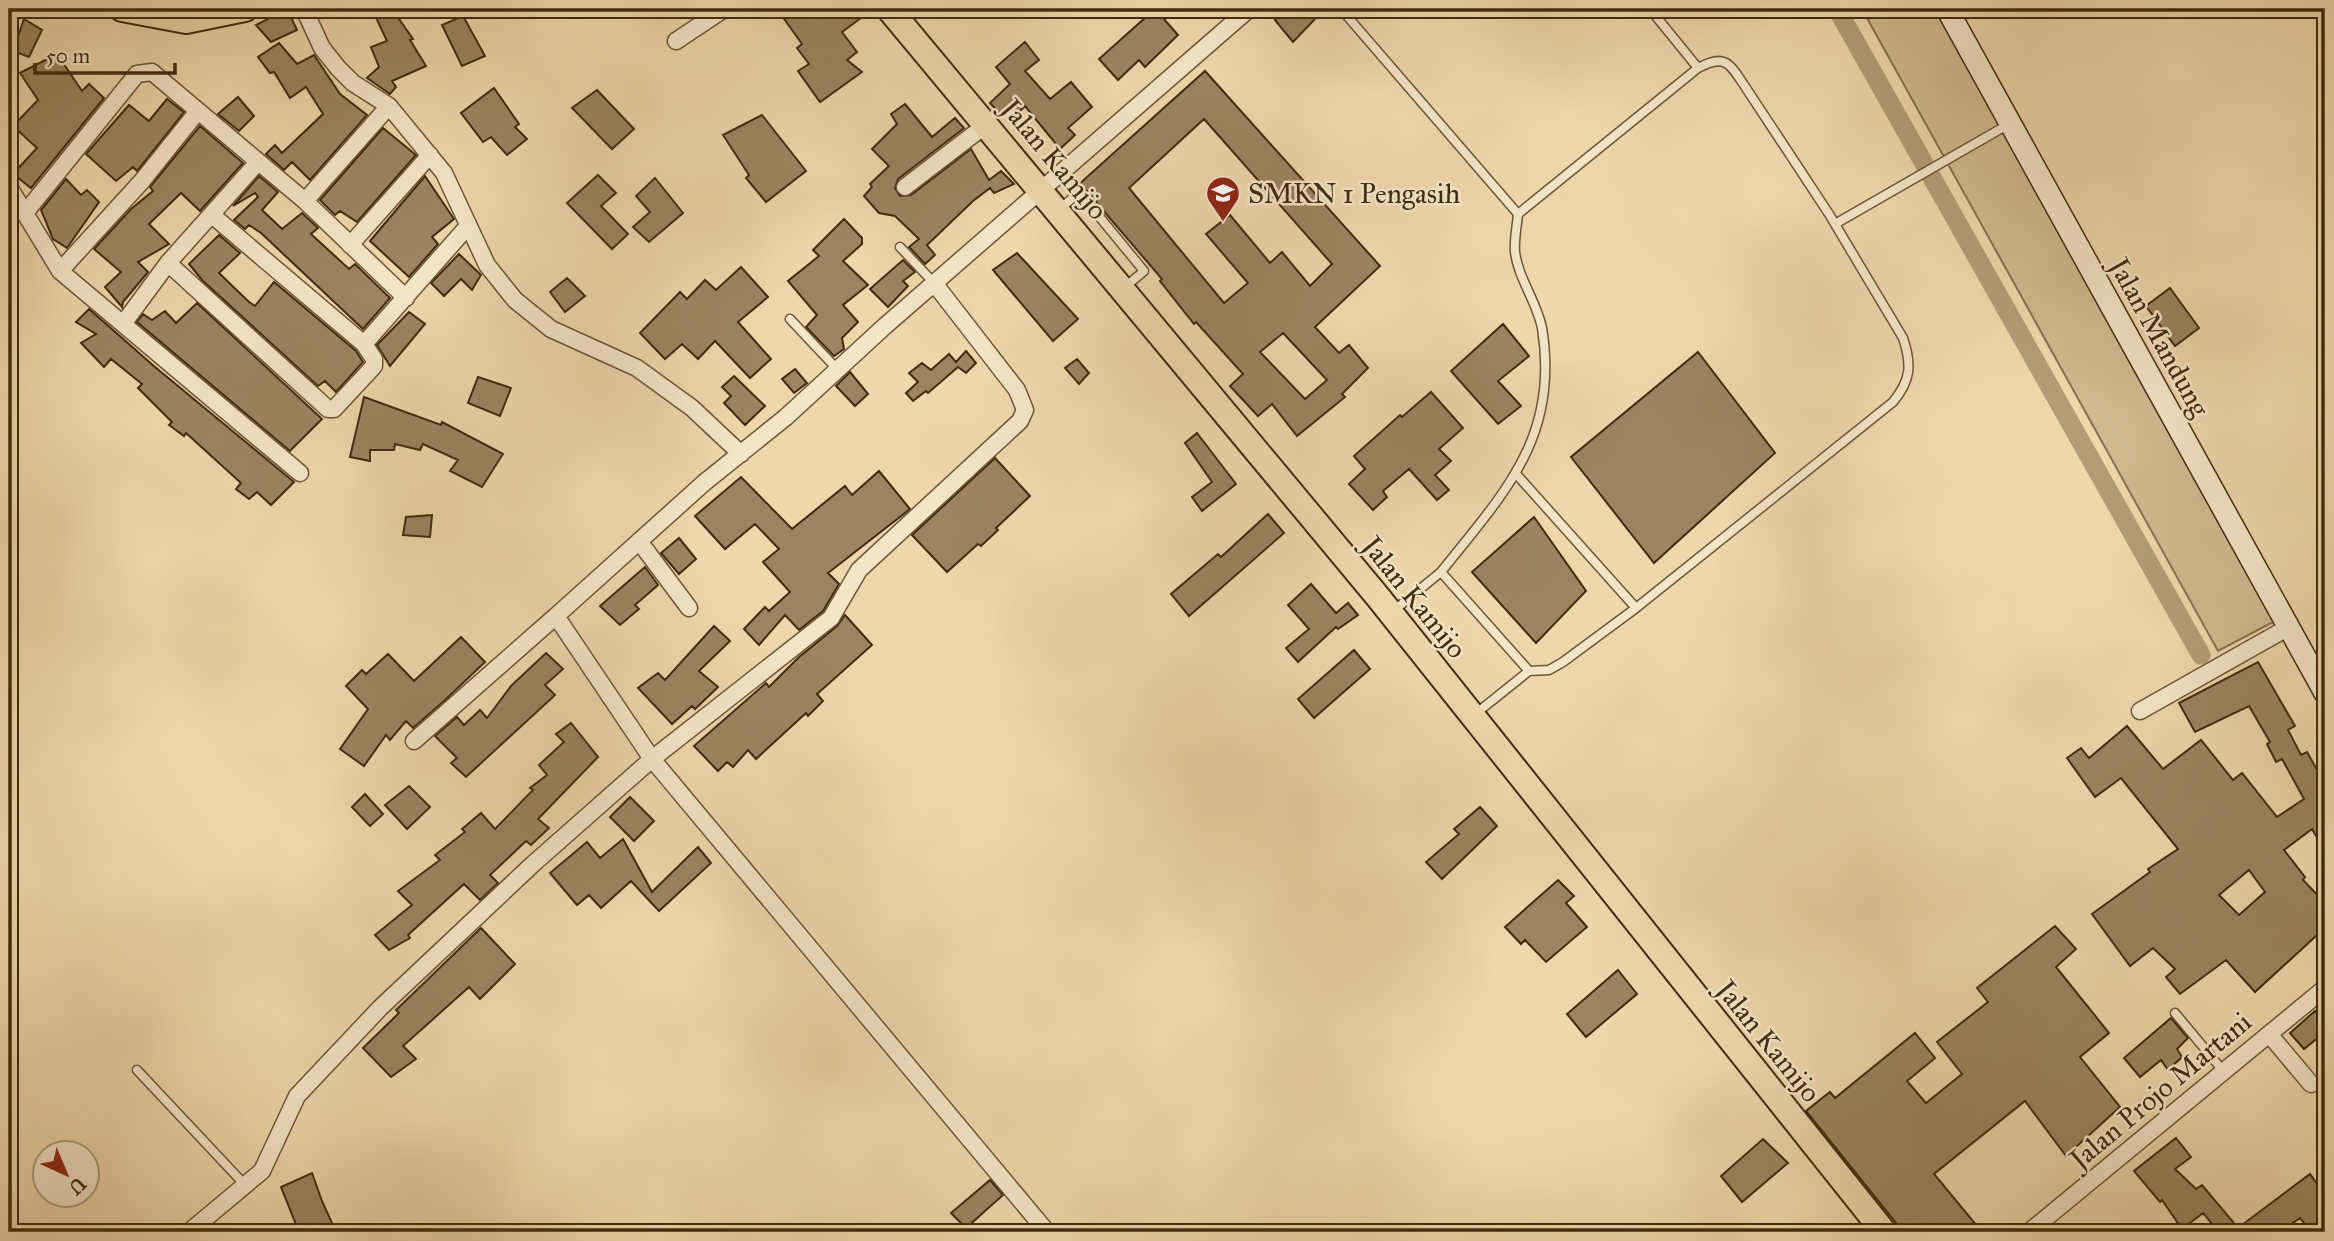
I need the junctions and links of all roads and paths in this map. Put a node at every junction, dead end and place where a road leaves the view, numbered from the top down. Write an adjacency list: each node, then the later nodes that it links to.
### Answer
1 (122, 9): 2 (main road)
2 (245, 9)
3 (304, 9): 12 (street)
4 (723, 9): 10 (street)
5 (889, 9): 14 (main road, Jalan Kamijo)
6 (1249, 9): 20 (street)
7 (1341, 9): 23 (lane)
8 (1650, 9): 11 (lane)
9 (1947, 9): 15 (main road, Jalan Mandung)
10 (677, 41)
11 (1698, 68): 23 (lane); 25 (lane)
12 (388, 106): 16 (street); 21 (street)
13 (198, 111): 17 (street); 22 (street); 30 (street)
14 (987, 124): 19 (street); 20 (main road, Jalan Kamijo)
15 (2009, 124): 25 (lane); 46 (main road, Jalan Mandung)
16 (430, 155): 26 (street); 27 (street)
17 (257, 163): 21 (street); 24 (street)
18 (9, 187): 22 (street)
19 (905, 187)
20 (1042, 189): 31 (street); 44 (main road, Jalan Kamijo)
21 (305, 201): 27 (street)
22 (24, 213): 30 (street)
23 (1518, 214): 39 (lane)
24 (212, 215): 29 (street); 35 (street)
25 (1835, 224): 43 (lane)
26 (468, 226): 32 (street); 37 (street)
27 (350, 245): 32 (street)
28 (900, 247): 31 (lane)
29 (168, 263): 34 (street); 35 (street)
30 (60, 271): 34 (street)
31 (934, 283): 36 (street); 52 (street)
32 (405, 298): 35 (street)
33 (790, 319): 36 (lane)
34 (123, 324): 38 (street)
35 (364, 344)
36 (838, 370): 37 (street)
37 (741, 454): 40 (street)
38 (300, 473)
39 (1517, 475): 41 (lane); 43 (lane)
40 (639, 541): 42 (street); 45 (street)
41 (1441, 572): 44 (lane); 47 (lane)
42 (690, 608)
43 (1636, 608): 47 (lane)
44 (1391, 613): 50 (main road, Jalan Kamijo)
45 (556, 616): 51 (street); 52 (street)
46 (2289, 627): 48 (main road, Jalan Mandung); 49 (street)
47 (1530, 671): 50 (lane)
48 (2325, 693)
49 (2140, 711)
50 (1472, 716): 62 (main road, Jalan Kamijo)
51 (414, 741)
52 (652, 759): 59 (street); 61 (street)
53 (2325, 988): 55 (street, Jalan Projo Martani)
54 (2175, 1013): 57 (lane)
55 (2269, 1034): 57 (street, Jalan Projo Martani); 58 (street)
56 (137, 1070): 59 (lane)
57 (2224, 1072): 63 (street, Jalan Projo Martani)
58 (2311, 1084)
59 (245, 1185): 60 (street)
60 (189, 1232)
61 (1047, 1232)
62 (1884, 1232)
63 (2029, 1232)

